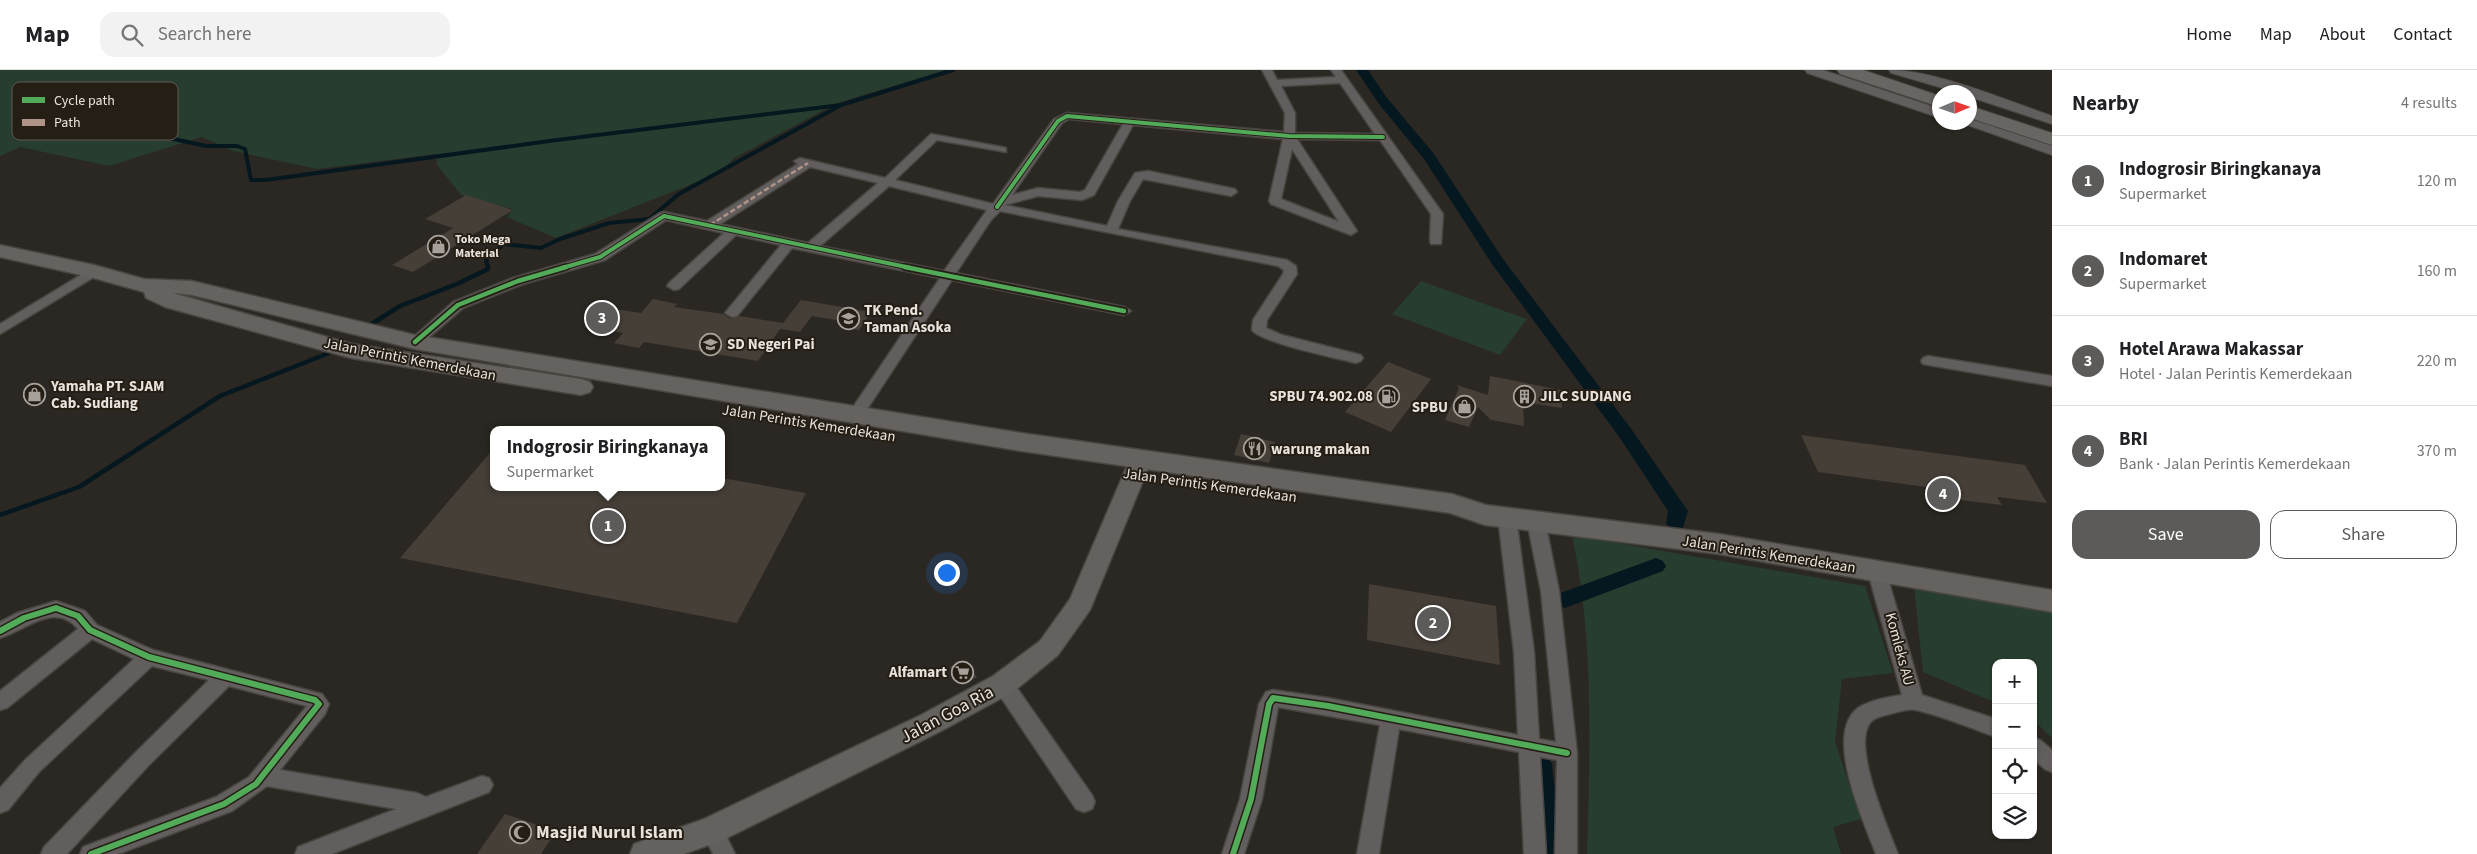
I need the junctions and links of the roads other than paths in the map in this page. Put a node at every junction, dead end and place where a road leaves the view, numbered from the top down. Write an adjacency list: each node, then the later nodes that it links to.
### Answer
1 (1267, 70): 7 (street)
2 (1811, 70): 13 (street)
3 (1846, 70): 11 (highway)
4 (1872, 70): 9 (highway)
5 (1895, 70): 8 (street)
6 (1339, 75): 7 (street); 20 (street)
7 (1273, 82): 19 (street)
8 (1943, 85)
9 (1932, 89)
10 (1977, 96): 15 (street)
11 (1932, 99)
12 (1977, 103): 18 (highway)
13 (1932, 111)
14 (1977, 114): 21 (highway)
15 (2052, 120)
16 (1130, 121): 19 (street); 26 (street); 26 (street)
17 (1977, 126): 23 (street)
18 (2052, 127)
19 (1289, 136): 19 (street); 20 (street)
20 (1383, 137): 30 (street)
21 (2052, 139)
22 (1002, 150): 24 (street)
23 (2052, 151)
24 (887, 182): 26 (street); 27 (street); 32 (street)
25 (1231, 192): 29 (street)
26 (998, 205): 29 (street); 35 (street)
27 (710, 225): 28 (street); 42 (street)
28 (734, 230): 31 (street); 37 (street)
29 (1111, 232): 43 (street)
30 (1436, 240)
31 (790, 242): 32 (street); 39 (street)
32 (811, 248): 35 (street)
33 (0, 251): 34 (highway, Jalan Perintis Kemerdekaan)
34 (88, 270): 36 (highway, Jalan Perintis Kemerdekaan); 40 (street); 41 (street)
35 (948, 274): 38 (street); 46 (street)
36 (143, 285): 42 (highway, Jalan Perintis Kemerdekaan); 47 (highway, Jalan Perintis Kemerdekaan)
37 (674, 286)
38 (1124, 312)
39 (732, 313)
40 (0, 318)
41 (0, 330)
42 (415, 342): 46 (highway, Jalan Perintis Kemerdekaan)
43 (1356, 358)
44 (1928, 361): 45 (street)
45 (2052, 381)
46 (855, 416): 47 (highway, Jalan Perintis Kemerdekaan)
47 (1139, 466): 48 (highway, Jalan Perintis Kemerdekaan); 56 (main road, Jalan Goa Ria)
48 (1496, 516): 49 (highway, Jalan Perintis Kemerdekaan); 61 (street)
49 (1536, 521): 50 (highway, Jalan Perintis Kemerdekaan); 63 (street)
50 (1881, 584): 51 (highway, Jalan Perintis Kemerdekaan); 57 (street, Komleks AU)
51 (2052, 601)
52 (90, 630): 53 (street); 54 (street); 58 (street)
53 (0, 631)
54 (149, 657): 55 (street); 68 (street)
55 (225, 677): 65 (street); 71 (street)
56 (1003, 684): 67 (street); 70 (main road, Jalan Goa Ria)
57 (1914, 700): 60 (street, Komleks AU); 80 (street, Komleks AU)
58 (0, 702)
59 (1391, 718): 61 (street); 76 (street); 77 (street)
60 (1992, 727)
61 (1529, 746): 63 (street); 78 (street)
62 (2036, 749): 64 (street)
63 (1567, 753): 79 (street)
64 (2052, 763)
65 (263, 776): 69 (street); 72 (street)
66 (482, 785): 69 (street)
67 (1084, 802)
68 (0, 803)
69 (422, 807): 73 (street)
70 (712, 830): 74 (main road, Jalan Goa Ria); 75 (street)
71 (52, 854)
72 (91, 854)
73 (306, 854)
74 (645, 854)
75 (724, 854)
76 (1233, 854)
77 (1368, 854)
78 (1535, 854)
79 (1566, 854)
80 (1887, 854)

